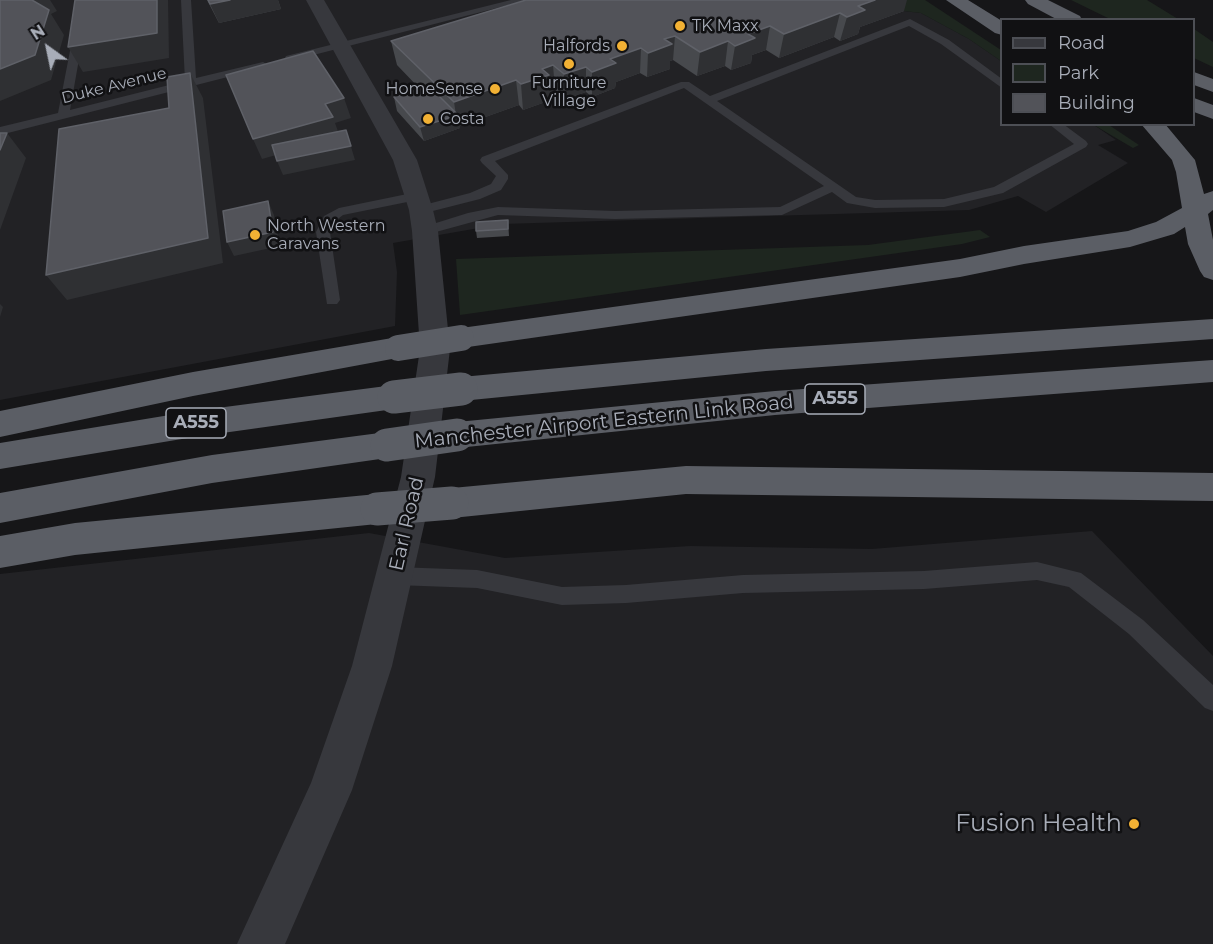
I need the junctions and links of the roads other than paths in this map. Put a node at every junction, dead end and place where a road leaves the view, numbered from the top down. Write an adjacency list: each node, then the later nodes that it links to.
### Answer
1 (82, 0): 19 (lane)
2 (186, 0): 13 (lane)
3 (315, 0): 11 (street, Earl Road)
4 (523, 0): 11 (lane, Duke Avenue)
5 (955, 0): 10 (highway)
6 (1034, 0): 9 (highway)
7 (1016, 5): 8 (highway)
8 (1037, 18)
9 (1068, 18)
10 (1000, 27)
11 (342, 45): 13 (lane, Duke Avenue); 25 (street, Earl Road)
12 (1195, 78): 15 (highway)
13 (191, 83): 19 (lane, Duke Avenue)
14 (1000, 83): 16 (lane)
15 (1213, 86)
16 (709, 100): 23 (lane); 25 (lane)
17 (1195, 104): 18 (highway)
18 (1213, 113)
19 (63, 116): 22 (lane, Duke Avenue)
20 (1058, 126): 23 (lane)
21 (1154, 126): 24 (highway)
22 (0, 132)
23 (833, 187): 25 (lane)
24 (1204, 206): 26 (highway); 30 (highway, bridge)
25 (421, 213): 27 (lane); 35 (street, Earl Road)
26 (1213, 271)
27 (332, 300)
28 (1211, 329): 31 (highway, A555, bridge)
29 (1213, 371): 33 (highway, Manchester Airport Eastern Link Road / A555, bridge)
30 (0, 424)
31 (0, 456)
32 (1213, 487): 34 (highway, bridge)
33 (0, 508)
34 (0, 552)
35 (396, 576): 36 (lane); 37 (street, Earl Road)
36 (1213, 700)
37 (261, 944)

